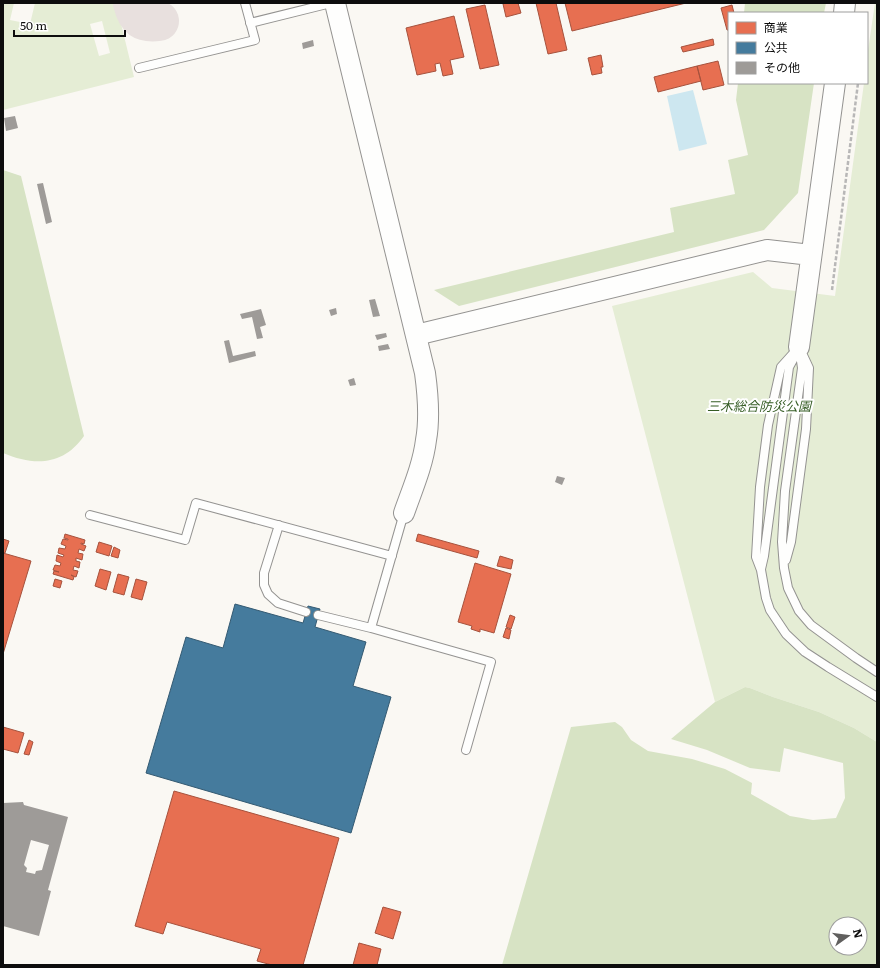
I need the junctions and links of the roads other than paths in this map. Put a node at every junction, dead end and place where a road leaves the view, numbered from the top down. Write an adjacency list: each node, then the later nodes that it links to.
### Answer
1 (245, 3): 4 (lane)
2 (331, 3): 4 (lane)
3 (335, 3): 8 (street)
4 (250, 23): 5 (lane)
5 (139, 68)
6 (835, 84): 7 (street)
7 (811, 255): 8 (street); 9 (street)
8 (416, 335): 10 (street)
9 (799, 347): 14 (lane); 14 (lane); 15 (lane); 15 (lane)
10 (404, 513): 13 (lane)
11 (90, 515): 12 (lane)
12 (279, 524): 13 (lane); 16 (lane)
13 (392, 556): 18 (lane)
14 (784, 568): 19 (lane)
15 (760, 570): 20 (lane)
16 (306, 612)
17 (318, 615): 18 (lane)
18 (371, 628): 21 (lane)
19 (877, 672)
20 (877, 697)
21 (466, 750)

